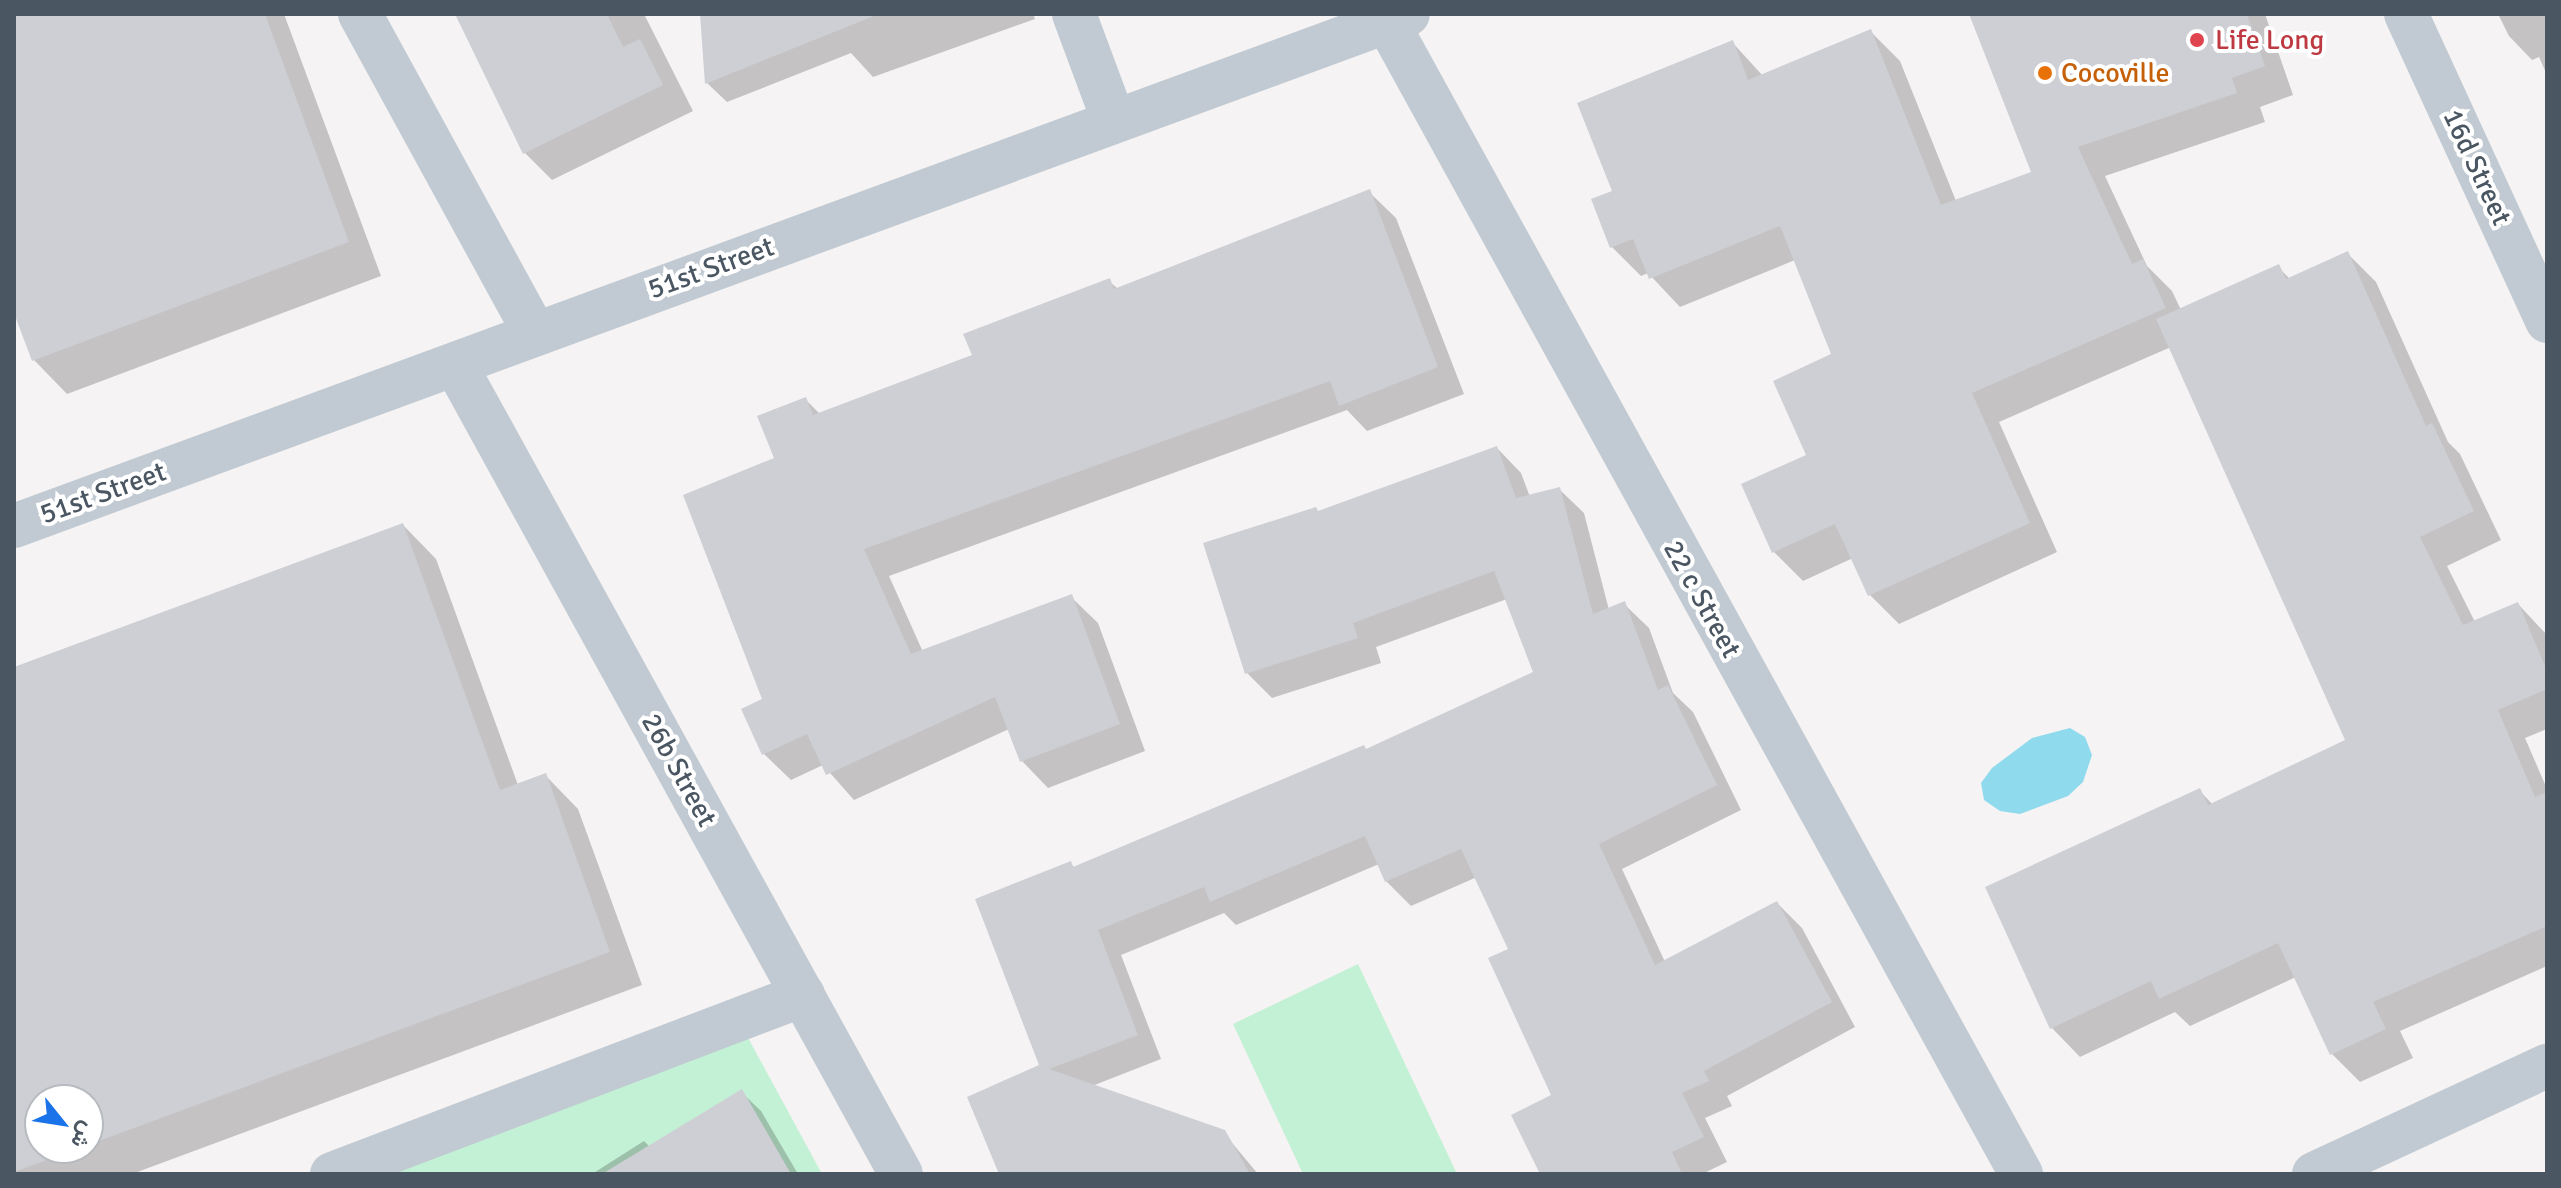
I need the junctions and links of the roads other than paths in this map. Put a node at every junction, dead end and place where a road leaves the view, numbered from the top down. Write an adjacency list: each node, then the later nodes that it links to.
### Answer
1 (360, 14): 7 (street)
2 (1074, 14): 5 (street)
3 (2406, 14): 6 (street, 16d Street)
4 (1398, 18): 5 (street, 51st Street); 14 (street, 22 c Street)
5 (1113, 119): 7 (street, 51st Street)
6 (2547, 321)
7 (535, 333): 8 (street, 51st Street)
8 (456, 366): 9 (street, 51st Street); 10 (street, 26b Street)
9 (14, 526)
10 (803, 995): 12 (street); 13 (street, 26b Street)
11 (2547, 1066): 15 (street)
12 (332, 1174)
13 (901, 1174)
14 (2021, 1174)
15 (2314, 1174)

